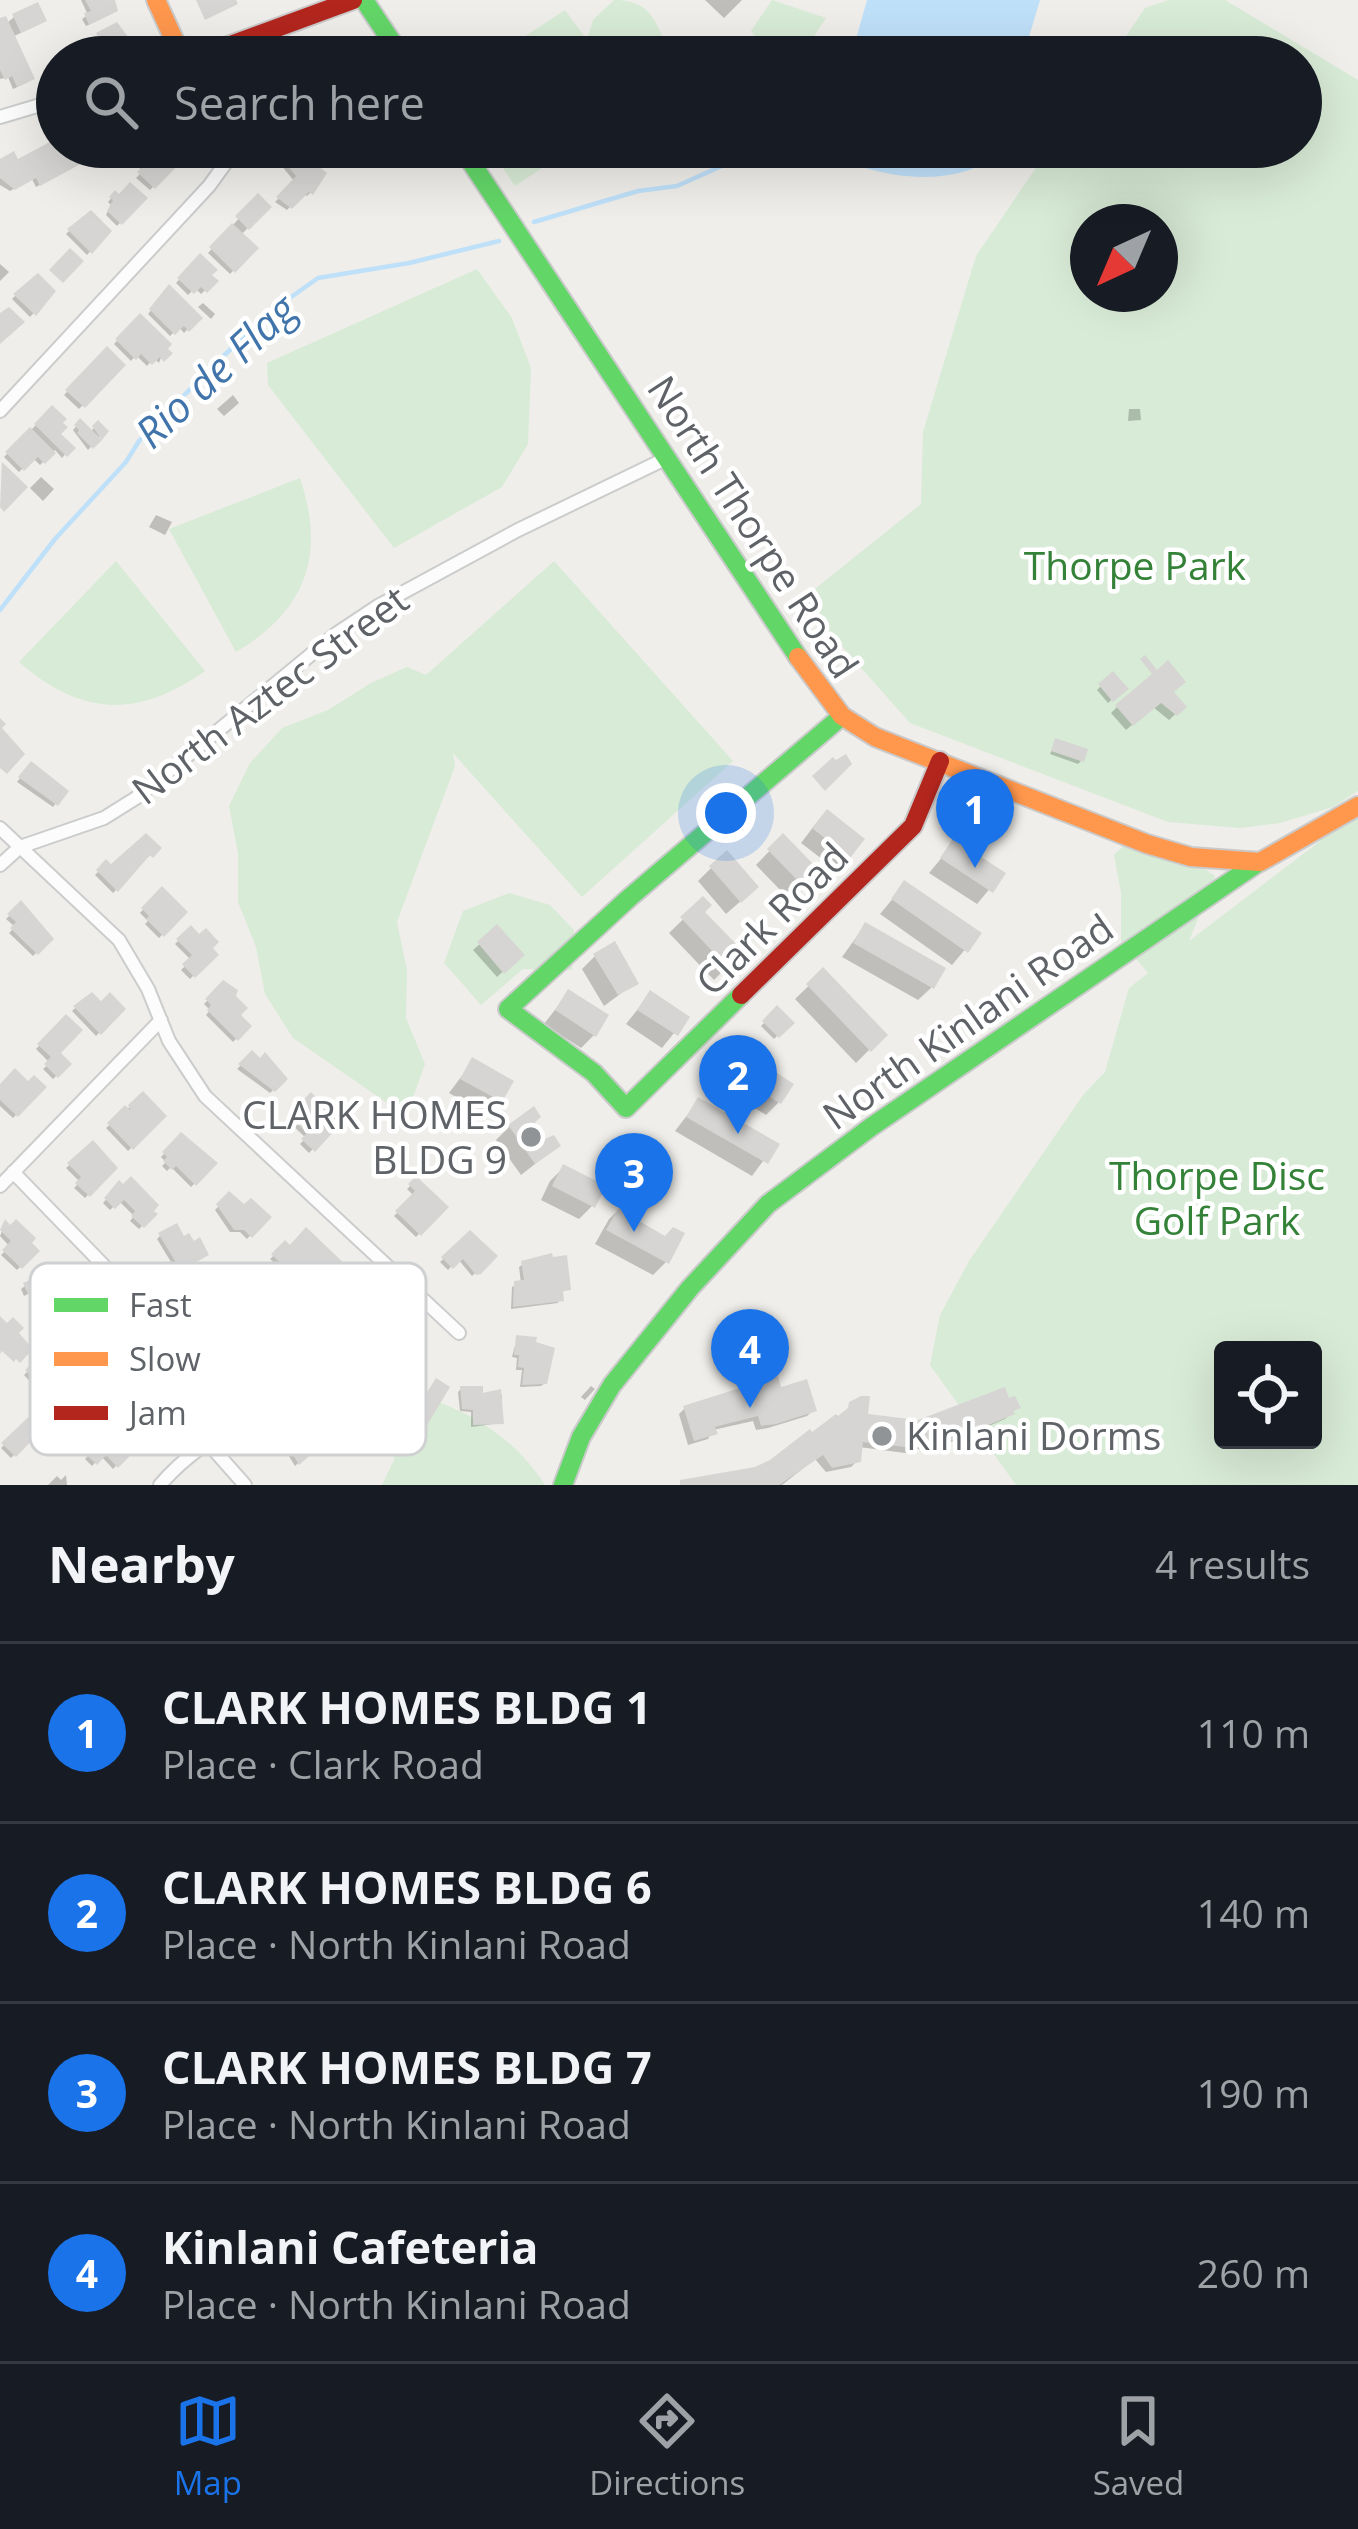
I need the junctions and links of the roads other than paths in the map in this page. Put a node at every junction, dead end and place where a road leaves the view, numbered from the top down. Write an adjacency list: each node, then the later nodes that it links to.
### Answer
1 (156, 0): 4 (street)
2 (353, 0): 5 (street)
3 (364, 0): 6 (street)
4 (172, 36)
5 (255, 36)
6 (388, 36)
7 (36, 107): 8 (street)
8 (0, 118)
9 (219, 168): 11 (street)
10 (475, 168): 12 (street, North Thorpe Road)
11 (0, 411)
12 (669, 457): 13 (street, North Thorpe Road); 17 (street, North Aztec Street)
13 (842, 716): 14 (street, North Thorpe Road); 14 (street, Clark Road)
14 (940, 761): 18 (street, North Thorpe Road)
15 (1358, 806): 18 (street)
16 (0, 828): 17 (street)
17 (20, 847): 19 (street, North Aztec Street); 20 (street)
18 (1260, 862): 31 (street, North Kinlani Road)
19 (0, 865)
20 (161, 1020): 21 (street); 24 (street)
21 (13, 1172): 22 (street); 23 (street)
22 (0, 1186)
23 (101, 1263)
24 (380, 1263)
25 (426, 1305): 26 (street)
26 (459, 1333)
27 (191, 1455): 29 (street)
28 (218, 1455): 30 (street)
29 (160, 1485)
30 (244, 1485)
31 (563, 1485)

